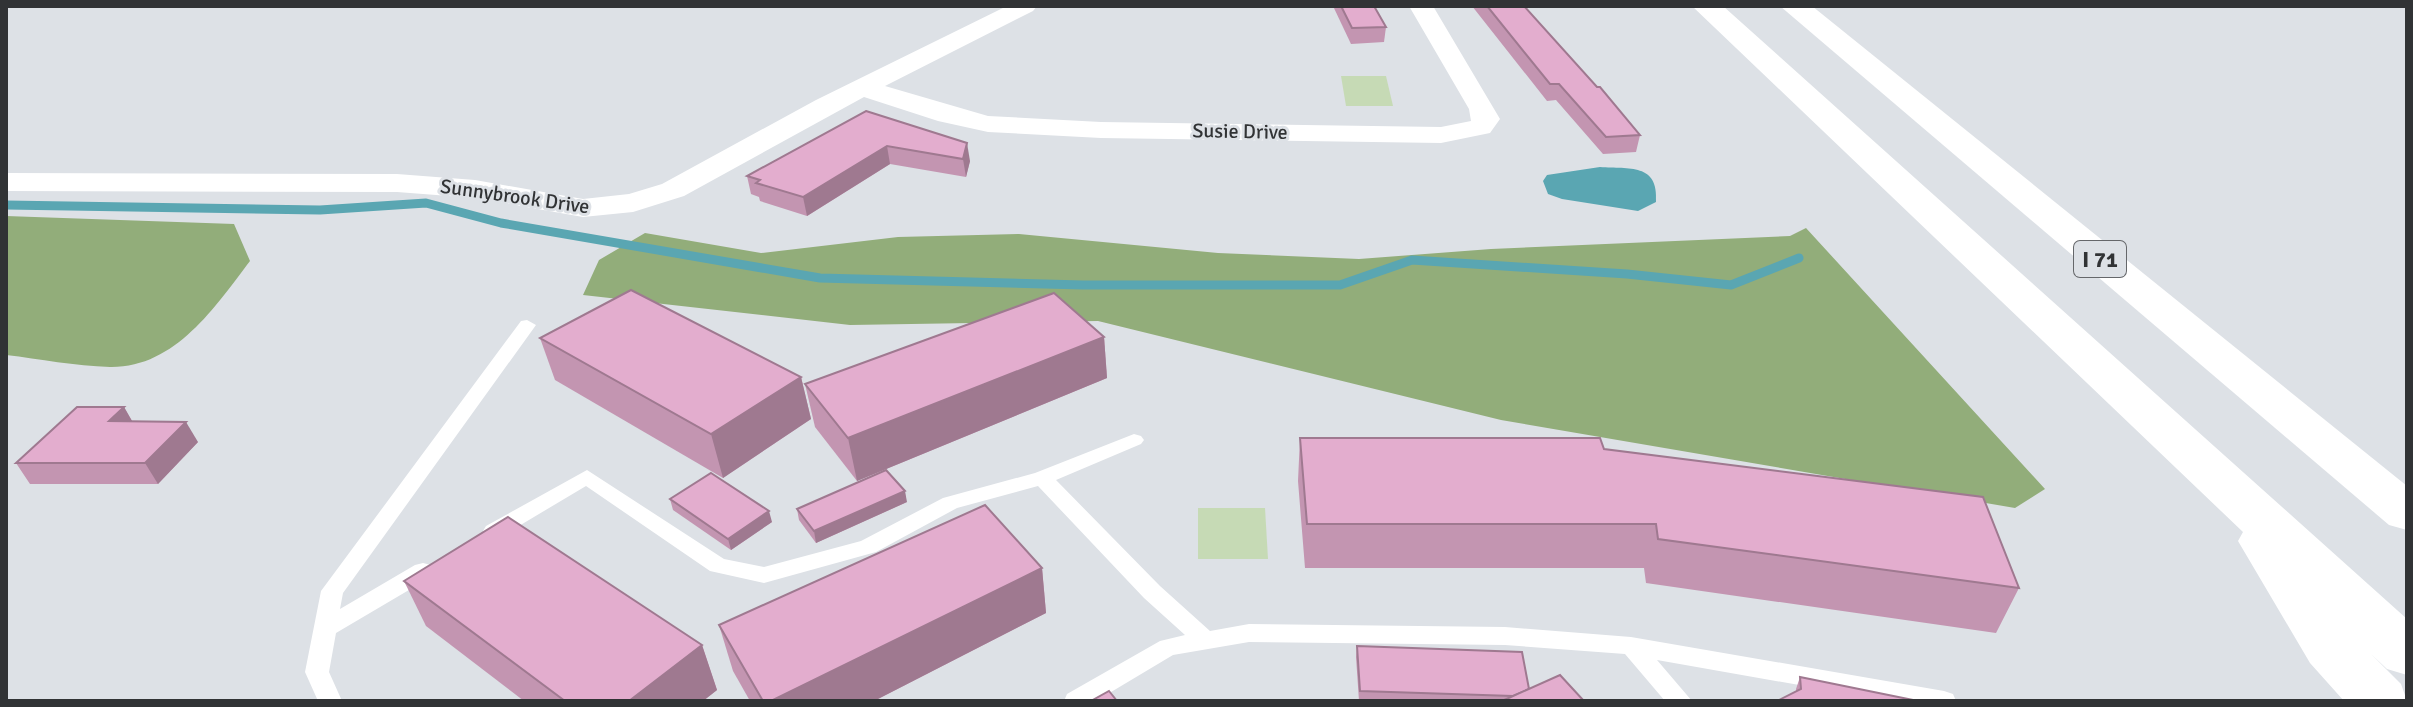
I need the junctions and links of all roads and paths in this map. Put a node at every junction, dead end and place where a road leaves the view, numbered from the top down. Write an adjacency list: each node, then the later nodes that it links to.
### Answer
1 (1025, 6): 5 (street, Sunnybrook Drive)
2 (1421, 6): 5 (street, Susie Drive)
3 (1706, 6): 12 (highway)
4 (1794, 6): 7 (highway, I 71)
5 (863, 88): 6 (street, Sunnybrook Drive)
6 (6, 182)
7 (2061, 226): 11 (highway); 13 (highway, I 71)
8 (527, 325): 16 (lane)
9 (1134, 440): 10 (lane)
10 (1042, 478): 14 (lane); 17 (lane)
11 (2407, 487)
12 (2235, 495): 19 (highway); 24 (highway)
13 (2407, 513)
14 (477, 540)
15 (435, 564): 16 (lane)
16 (325, 628): 20 (lane)
17 (1206, 641): 18 (lane); 21 (lane)
18 (1631, 646): 22 (lane); 23 (lane)
19 (2407, 653)
20 (330, 701)
21 (1076, 701)
22 (1680, 701)
23 (1944, 701)
24 (2380, 701)

